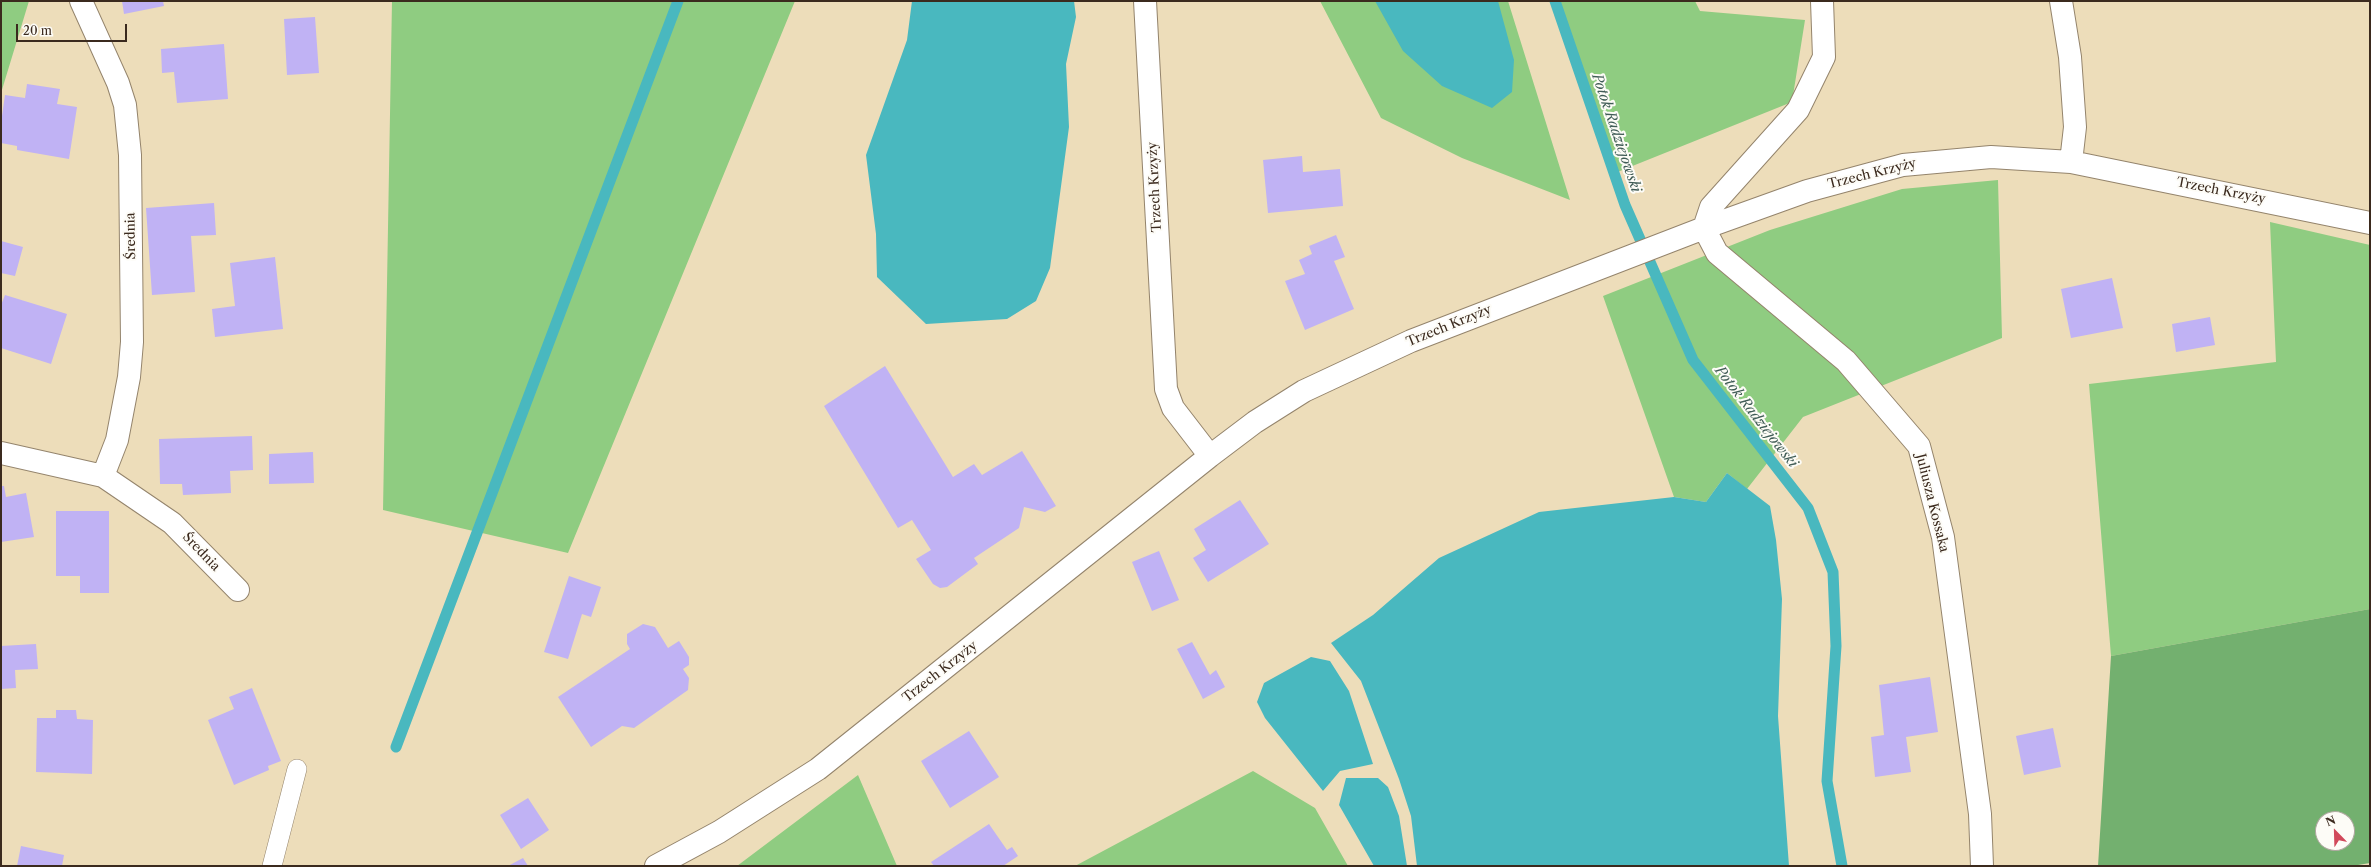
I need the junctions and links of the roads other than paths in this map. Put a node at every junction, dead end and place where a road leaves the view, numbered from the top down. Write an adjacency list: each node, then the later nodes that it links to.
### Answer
1 (81, 1): 10 (street, Średnia)
2 (1145, 1): 9 (street, Trzech Krzyży)
3 (1822, 1): 7 (street)
4 (2061, 1): 5 (street)
5 (2071, 162): 6 (street, Trzech Krzyży); 7 (street, Trzech Krzyży)
6 (2370, 223)
7 (1704, 228): 9 (street, Trzech Krzyży); 15 (street, Juliusza Kossaka)
8 (1, 454): 10 (street, Średnia)
9 (1210, 456): 14 (street, Trzech Krzyży)
10 (103, 476): 11 (street, Średnia)
11 (238, 590)
12 (297, 769): 13 (lane)
13 (272, 866)
14 (656, 866)
15 (1982, 866)

